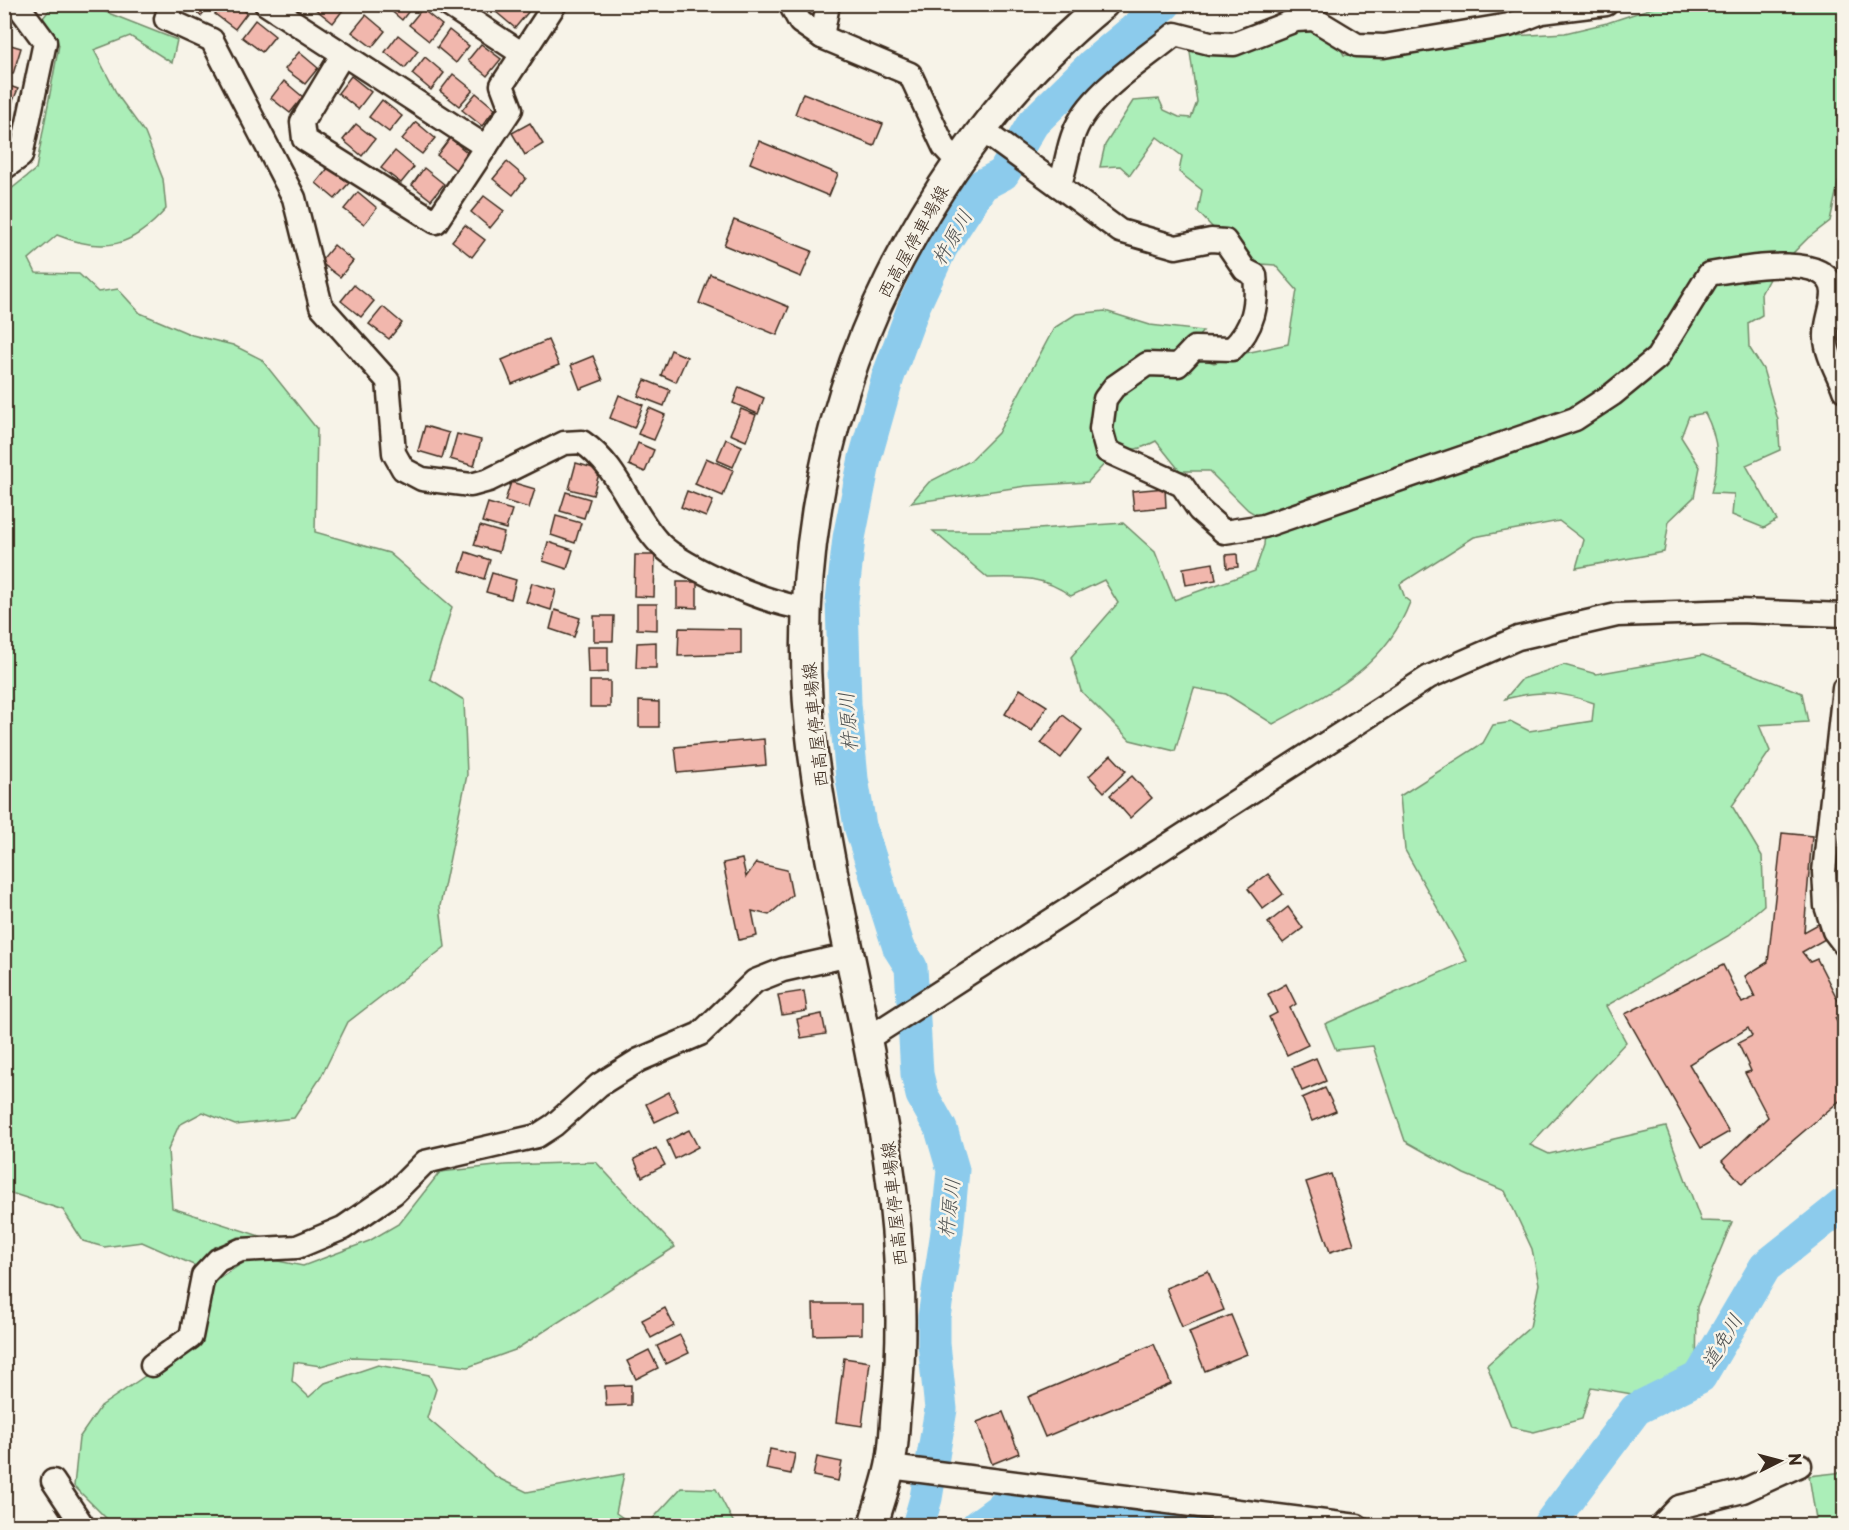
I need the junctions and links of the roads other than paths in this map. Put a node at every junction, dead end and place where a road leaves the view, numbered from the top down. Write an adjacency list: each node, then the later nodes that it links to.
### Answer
1 (17, 4): 16 (street)
2 (171, 4): 19 (street)
3 (266, 4): 12 (street)
4 (447, 4): 11 (street)
5 (555, 4): 11 (street)
6 (790, 4): 10 (street)
7 (828, 4): 10 (street)
8 (1104, 4): 13 (main road, 西高屋停車場線)
9 (1606, 4): 17 (street)
10 (822, 37): 15 (street)
11 (521, 53): 14 (street)
12 (343, 54): 14 (street); 14 (street)
13 (993, 139): 15 (main road, 西高屋停車場線); 17 (street)
14 (486, 147)
15 (958, 162): 19 (main road, 西高屋停車場線)
16 (4, 168)
17 (1059, 186): 18 (street)
18 (1845, 390)
19 (808, 608): 23 (main road, 西高屋停車場線)
20 (1845, 615): 24 (street)
21 (1845, 688): 22 (street)
22 (1845, 944)
23 (850, 955): 24 (main road, 西高屋停車場線); 25 (street)
24 (867, 1039): 27 (main road, 西高屋停車場線)
25 (152, 1365)
26 (1800, 1465): 33 (street)
27 (890, 1467): 29 (street); 31 (main road, 西高屋停車場線)
28 (53, 1481): 30 (street)
29 (1316, 1523): 32 (street)
30 (83, 1526)
31 (873, 1526)
32 (1357, 1526)
33 (1661, 1526)

